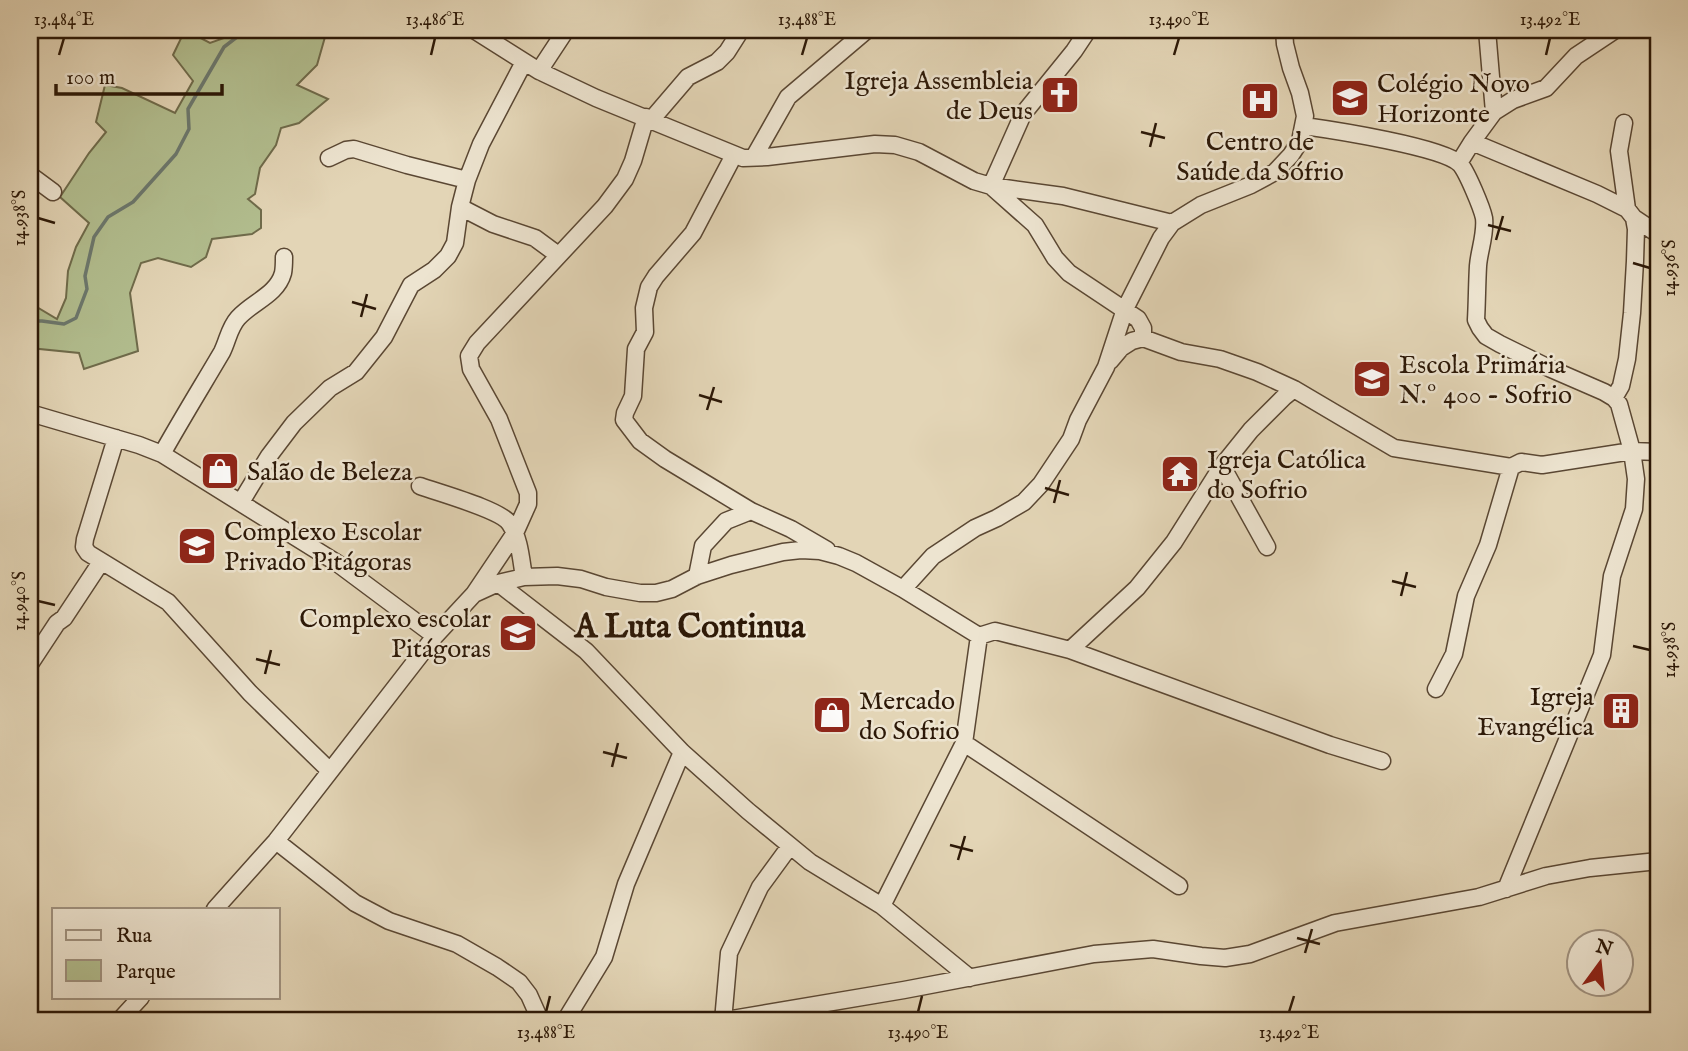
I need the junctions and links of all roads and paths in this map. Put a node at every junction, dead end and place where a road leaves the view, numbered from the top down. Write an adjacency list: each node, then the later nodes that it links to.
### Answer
1 (474, 30): 9 (street)
2 (566, 30): 10 (street)
3 (741, 30): 12 (street)
4 (867, 30): 18 (street)
5 (1088, 30): 22 (street)
6 (1284, 30): 14 (street)
7 (1487, 30): 11 (street)
8 (1607, 32): 11 (street)
9 (524, 62): 10 (street); 21 (street)
10 (539, 71): 12 (street)
11 (1494, 112): 15 (street)
12 (649, 118): 16 (street); 28 (street)
13 (1624, 123): 25 (street)
14 (1304, 126): 19 (street); 26 (street)
15 (1472, 142): 19 (street); 25 (street)
16 (734, 155): 18 (street); 44 (street)
17 (329, 158): 21 (street)
18 (754, 158): 22 (street)
19 (1459, 163): 34 (street)
20 (30, 175): 23 (street)
21 (467, 180): 24 (street)
22 (991, 186): 26 (street); 30 (street)
23 (53, 192)
24 (460, 207): 28 (street); 43 (street)
25 (1630, 214): 27 (street); 34 (street)
26 (1172, 223): 30 (street)
27 (1658, 234)
28 (558, 255): 45 (street)
29 (284, 257): 39 (street)
30 (1125, 309): 31 (street); 32 (street)
31 (1143, 338): 32 (street); 33 (street)
32 (1106, 367): 52 (street)
33 (1294, 390): 40 (street); 41 (street)
34 (1614, 398): 37 (street)
35 (30, 413): 36 (street)
36 (116, 438): 39 (street); 48 (street)
37 (1632, 451): 38 (street); 41 (street); 67 (street)
38 (1658, 452)
39 (162, 454): 43 (street)
40 (1222, 466): 46 (street); 56 (street)
41 (1511, 467): 58 (street)
42 (420, 486): 45 (street)
43 (241, 502): 54 (street)
44 (751, 511): 47 (street); 49 (street)
45 (515, 533): 50 (street); 53 (street)
46 (1267, 547)
47 (839, 556): 49 (street); 52 (street)
48 (102, 562): 57 (street); 62 (street)
49 (697, 576): 50 (street)
50 (524, 577): 51 (street)
51 (498, 583): 53 (street); 60 (street)
52 (903, 589): 55 (street)
53 (474, 594): 54 (street)
54 (435, 636): 62 (street)
55 (979, 636): 56 (street); 59 (street)
56 (1070, 650): 61 (street)
57 (30, 664)
58 (1436, 689)
59 (964, 743): 66 (street); 68 (street)
60 (682, 752): 64 (street); 74 (street)
61 (1382, 761)
62 (330, 771): 63 (street)
63 (276, 841): 69 (street); 73 (street)
64 (790, 845): 68 (street); 75 (street)
65 (1658, 861): 67 (street)
66 (1179, 886)
67 (1506, 889): 70 (street)
68 (882, 905): 70 (street)
69 (216, 908)
70 (970, 978): 75 (street)
71 (140, 998): 72 (street)
72 (118, 1021)
73 (539, 1021)
74 (565, 1021)
75 (722, 1021)

